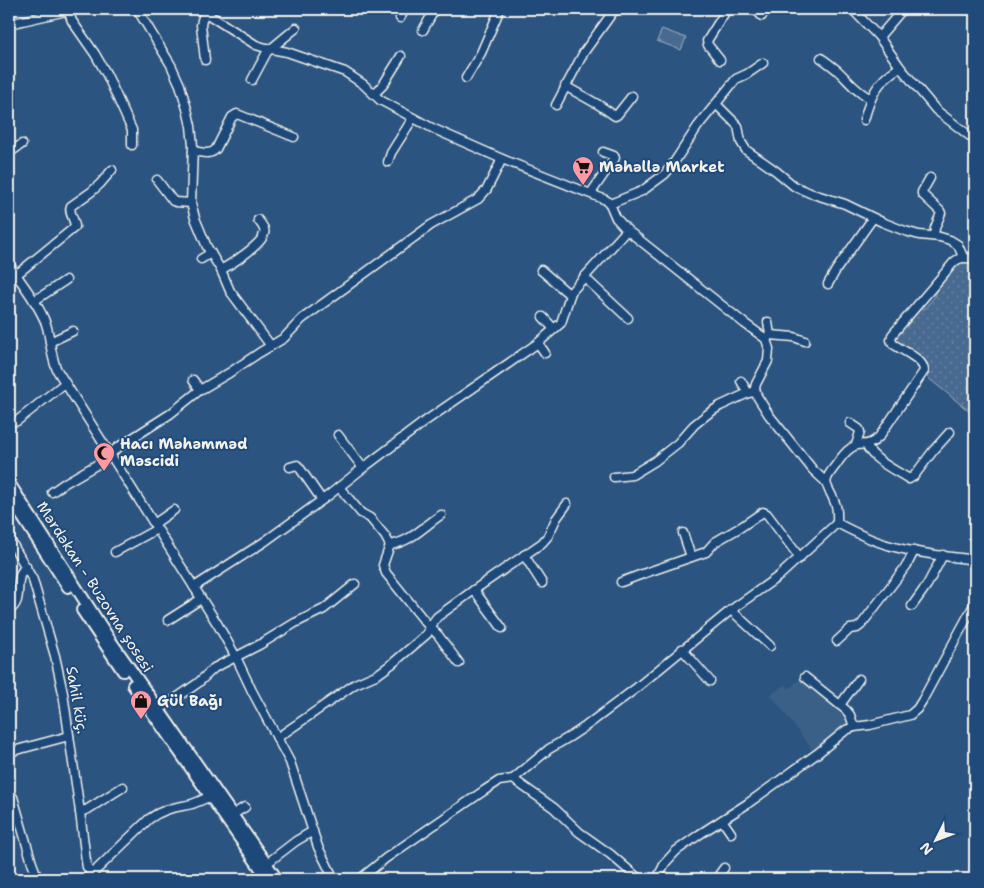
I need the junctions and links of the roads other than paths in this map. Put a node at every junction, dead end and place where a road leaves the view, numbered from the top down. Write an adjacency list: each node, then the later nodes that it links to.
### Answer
1 (137, 9): 39 (street)
2 (405, 9): 13 (street)
3 (435, 9): 16 (street)
4 (500, 9): 25 (street)
5 (616, 9): 27 (street)
6 (727, 9): 22 (street)
7 (755, 9): 12 (street)
8 (852, 9): 17 (street)
9 (903, 9): 17 (street)
10 (72, 10): 14 (street); 38 (street)
11 (204, 10): 18 (street); 21 (street)
12 (762, 16)
13 (400, 18)
14 (9, 24)
15 (296, 28): 18 (street)
16 (423, 30)
17 (879, 37): 24 (street)
18 (270, 49): 26 (street); 28 (street)
19 (401, 56): 28 (street)
20 (821, 58): 30 (street)
21 (205, 60)
22 (720, 60)
23 (763, 63): 31 (street)
24 (900, 67): 30 (street); 36 (street)
25 (466, 78)
26 (252, 80)
27 (565, 86): 29 (street); 32 (street)
28 (374, 94): 33 (street)
29 (632, 96)
30 (870, 98): 34 (street)
31 (716, 104): 49 (street); 50 (street)
32 (556, 105)
33 (413, 118): 42 (street); 43 (street)
34 (864, 120)
35 (294, 137): 39 (street)
36 (975, 140)
37 (22, 144): 41 (street)
38 (132, 145)
39 (193, 151): 48 (street)
40 (602, 152): 47 (street)
41 (9, 153)
42 (502, 159): 47 (street); 76 (street)
43 (388, 162)
44 (112, 170): 61 (street)
45 (930, 178): 53 (street)
46 (157, 180): 48 (street)
47 (591, 194): 49 (street)
48 (191, 203): 54 (street)
49 (610, 204): 52 (street)
50 (873, 218): 53 (street); 64 (street)
51 (258, 220): 59 (street)
52 (626, 230): 62 (street); 72 (street)
53 (934, 236): 55 (street)
54 (210, 253): 56 (street); 59 (street)
55 (964, 257): 57 (street); 88 (street)
56 (201, 259)
57 (975, 259)
58 (9, 264): 61 (street)
59 (221, 270): 76 (street)
60 (541, 270): 65 (street)
61 (16, 274): 66 (street)
62 (584, 277): 65 (street); 68 (street)
63 (66, 280): 66 (street)
64 (828, 284)
65 (570, 295): 70 (street)
66 (34, 301): 74 (street)
67 (543, 317): 70 (street)
68 (628, 318)
69 (768, 322): 72 (street)
70 (554, 329): 75 (street)
71 (73, 331): 74 (street)
72 (768, 337): 73 (street); 82 (street)
73 (805, 341)
74 (50, 342): 80 (street)
75 (538, 343): 77 (street); 91 (street)
76 (271, 346): 81 (street)
77 (545, 352)
78 (193, 380): 81 (street)
79 (741, 381): 82 (street)
80 (65, 383): 83 (street); 89 (street)
81 (200, 390): 89 (street)
82 (752, 392): 92 (street); 93 (street)
83 (9, 418)
84 (850, 423): 87 (street)
85 (950, 432): 88 (street)
86 (338, 435): 91 (street)
87 (856, 445): 88 (street); 93 (street)
88 (866, 445)
89 (110, 454): 96 (street); 103 (street)
90 (290, 467): 98 (street)
91 (363, 468): 95 (street)
92 (614, 477)
93 (826, 482): 102 (street)
94 (9, 483): 137 (main road, Mərdəkan - Buzovna şosesi)
95 (339, 487): 98 (street); 106 (street)
96 (52, 492)
97 (9, 496): 144 (main road, Mərdəkan - Buzovna şosesi)
98 (322, 500): 118 (street)
99 (567, 504): 109 (street)
100 (174, 510): 103 (street)
101 (441, 515): 106 (street)
102 (837, 523): 107 (street); 112 (street)
103 (156, 526): 108 (street); 118 (street)
104 (683, 533): 111 (street)
105 (9, 538): 114 (street, Sahil küç.)
106 (390, 544): 126 (street)
107 (914, 551): 110 (street); 128 (street)
108 (115, 552)
109 (524, 555): 116 (street); 119 (street)
110 (943, 555): 113 (street); 122 (street)
111 (691, 557): 112 (street); 115 (street)
112 (800, 558): 124 (street)
113 (975, 560)
114 (26, 566): 123 (street); 139 (street, Sahil küç.)
115 (621, 582)
116 (542, 583)
117 (355, 584): 131 (street)
118 (194, 587): 120 (street)
119 (474, 590): 126 (street); 127 (street)
120 (201, 599): 125 (street); 131 (street)
121 (975, 603): 138 (street)
122 (912, 606)
123 (9, 610)
124 (731, 610): 129 (street); 130 (street)
125 (168, 620)
126 (430, 626): 132 (street); 140 (street)
127 (502, 628)
128 (837, 641)
129 (770, 646)
130 (682, 649): 135 (street); 142 (street)
131 (236, 657): 137 (street); 140 (street)
132 (459, 664)
133 (804, 677): 136 (street)
134 (859, 679): 136 (street)
135 (710, 681)
136 (840, 705): 138 (street)
137 (159, 710): 148 (main road, Mərdəkan - Buzovna şosesi)
138 (854, 727): 149 (street)
139 (69, 736): 141 (street); 147 (street, Sahil küç.)
140 (277, 738): 150 (street)
141 (9, 752)
142 (514, 779): 159 (street); 160 (street)
143 (123, 786): 147 (street)
144 (211, 796): 154 (street); 156 (main road, Mərdəkan - Buzovna şosesi)
145 (13, 797): 155 (street)
146 (245, 807): 148 (street)
147 (80, 812): 154 (street, Sahil küç.)
148 (232, 815): 152 (main road, Mərdəkan - Buzovna şosesi)
149 (722, 820): 151 (street); 161 (street)
150 (313, 831): 152 (street); 158 (street)
151 (731, 834)
152 (266, 864): 157 (main road, Mərdəkan - Buzovna şosesi)
153 (724, 868): 162 (street)
154 (89, 877)
155 (38, 879)
156 (268, 879)
157 (277, 879)
158 (334, 879)
159 (360, 879)
160 (640, 879)
161 (656, 879)
162 (716, 879)

